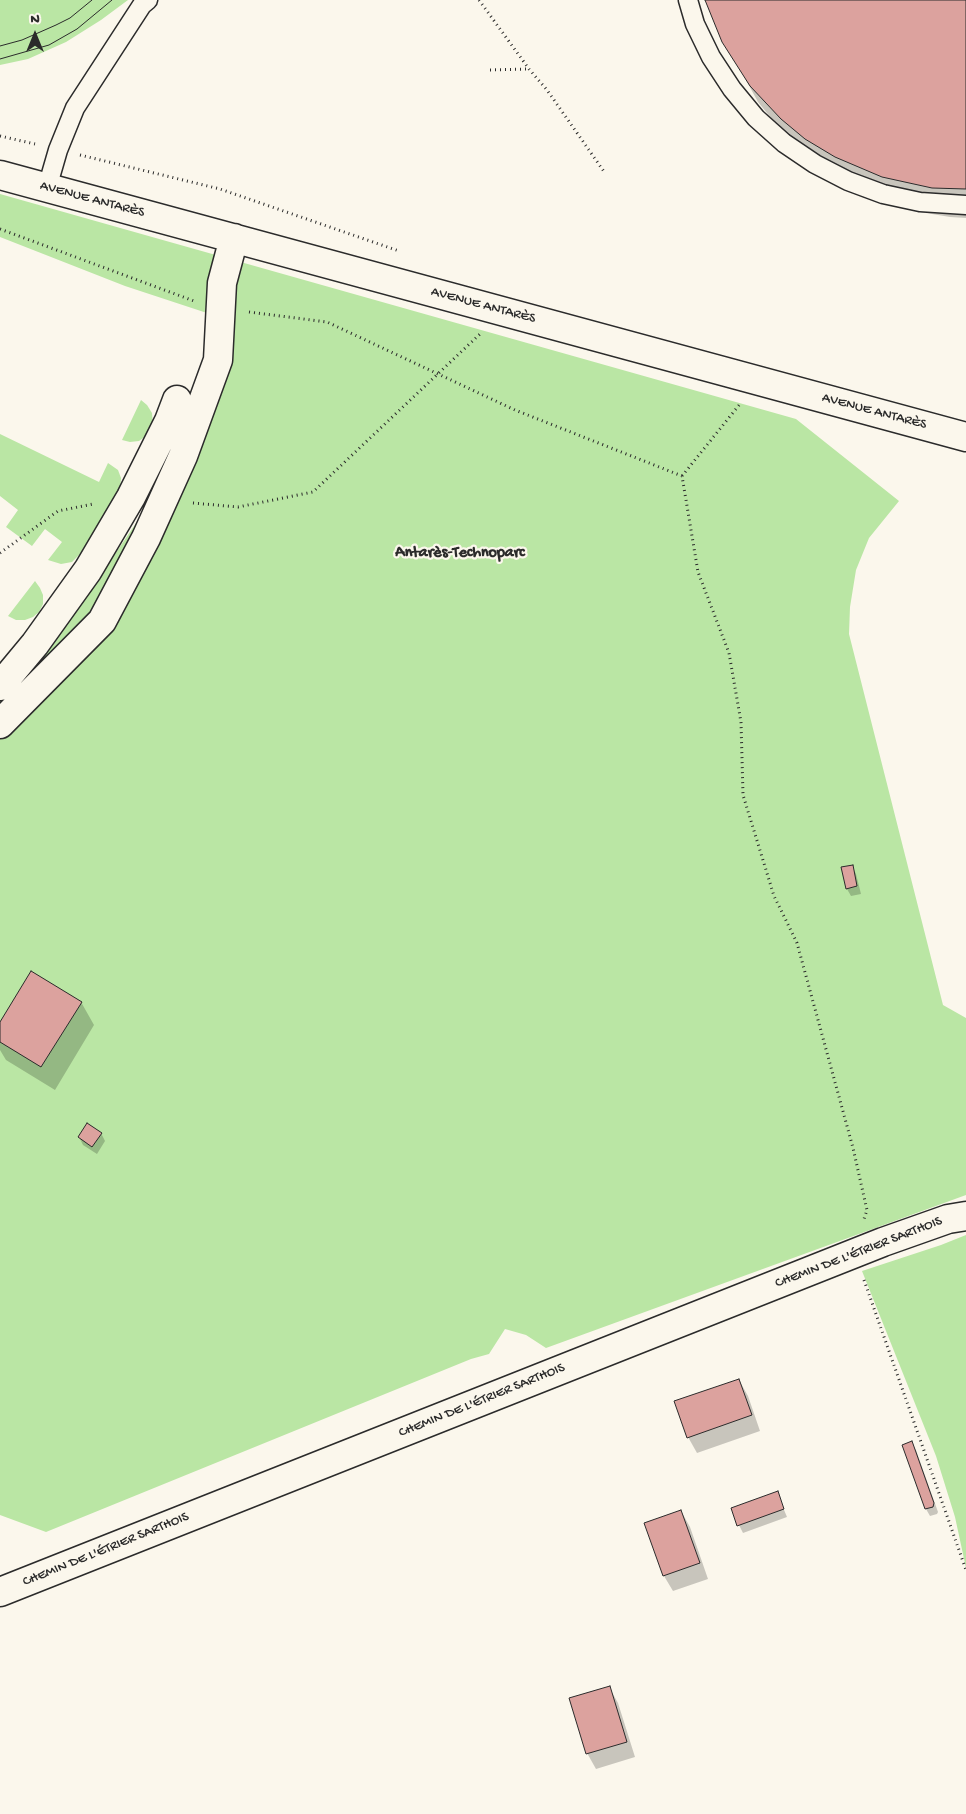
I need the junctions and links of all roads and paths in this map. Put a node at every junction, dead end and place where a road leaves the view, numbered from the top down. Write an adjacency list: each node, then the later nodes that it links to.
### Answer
1 (148, 0): 7 (lane)
2 (479, 0): 4 (path)
3 (688, 0): 11 (lane)
4 (529, 69): 5 (path); 8 (path)
5 (490, 70)
6 (0, 136): 7 (path)
7 (58, 150): 10 (lane); 14 (path)
8 (605, 174)
9 (0, 175): 10 (street, AVENUE ANTARÈS)
10 (47, 188): 13 (street, AVENUE ANTARÈS)
11 (966, 204)
12 (0, 228): 15 (path)
13 (234, 238): 15 (street); 16 (street, AVENUE ANTARÈS)
14 (406, 253)
15 (221, 308): 17 (path); 23 (street)
16 (503, 311): 17 (path); 18 (street, AVENUE ANTARÈS)
17 (438, 373): 21 (path); 23 (path)
18 (758, 381): 20 (street, AVENUE ANTARÈS); 21 (path)
19 (177, 400): 22 (street)
20 (966, 437)
21 (682, 476): 28 (path)
22 (131, 498): 24 (path); 25 (street)
23 (163, 500): 26 (street)
24 (0, 552)
25 (0, 686)
26 (0, 724)
27 (966, 1216): 28 (street, CHEMIN DE L'ÉTRIER SARTHOIS)
28 (854, 1254): 29 (path); 30 (street, CHEMIN DE L'ÉTRIER SARTHOIS)
29 (966, 1570)
30 (1, 1591)

